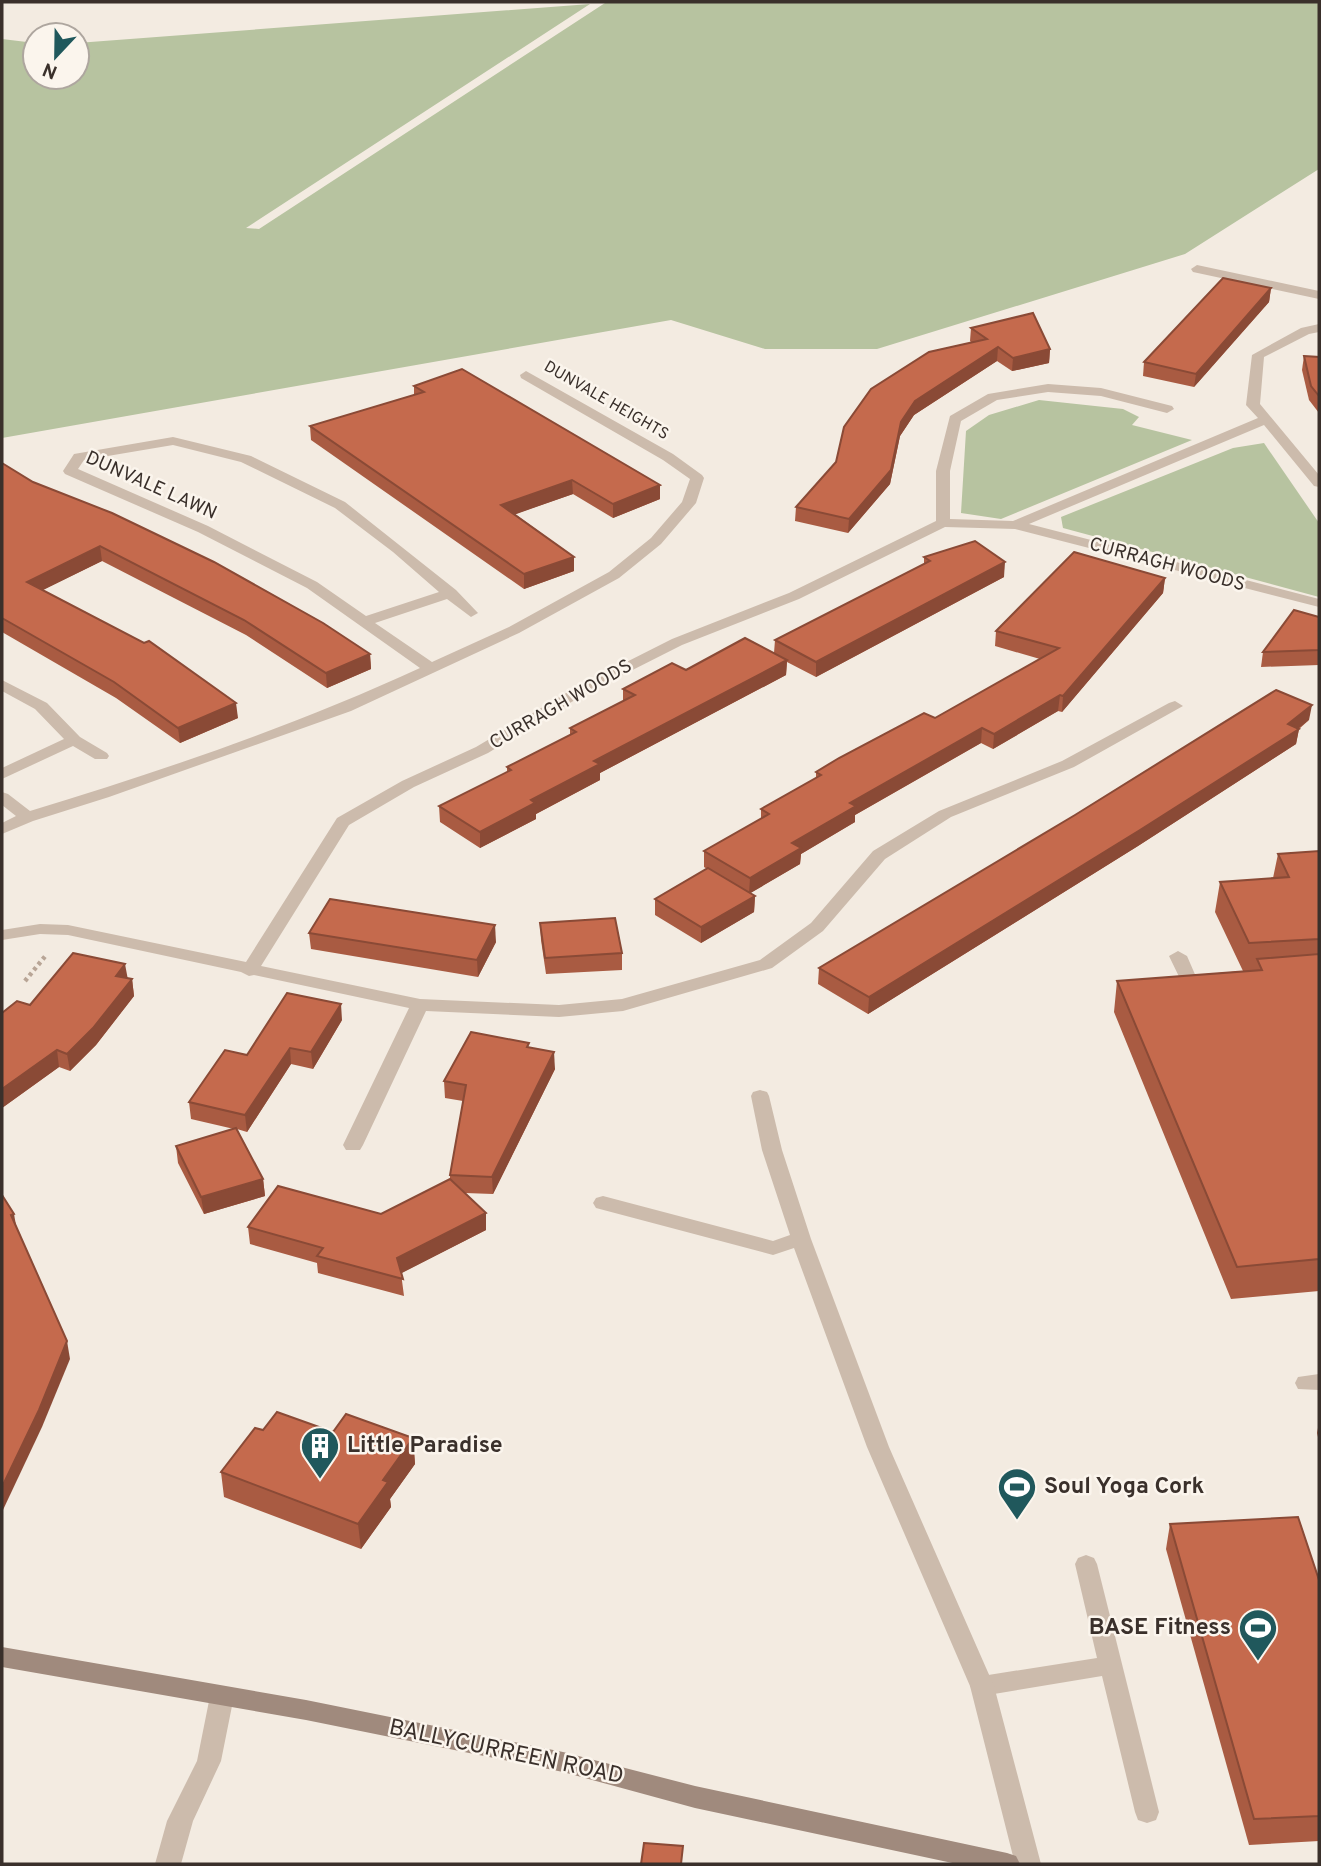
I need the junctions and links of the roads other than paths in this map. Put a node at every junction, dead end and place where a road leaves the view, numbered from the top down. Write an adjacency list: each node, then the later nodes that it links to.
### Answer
1 (1197, 269): 2 (street)
2 (1319, 295)
3 (1319, 328): 6 (street)
4 (526, 374): 14 (street, DUNVALE HEIGHTS)
5 (1167, 409): 8 (street)
6 (1266, 418): 7 (street); 9 (street, CURRAGH WOODS)
7 (1319, 483)
8 (943, 523): 9 (street, CURRAGH WOODS); 25 (street, CURRAGH WOODS)
9 (1015, 525): 11 (street, CURRAGH WOODS)
10 (451, 593): 12 (street, DUNVALE LAWN); 13 (street); 13 (street, DUNVALE LAWN)
11 (1319, 603)
12 (471, 613)
13 (366, 621): 14 (street, DUNVALE LAWN)
14 (430, 668): 21 (street)
15 (2, 685): 17 (street)
16 (1175, 706): 27 (street)
17 (74, 740): 18 (street); 19 (street)
18 (101, 755)
19 (2, 774)
20 (2, 797): 21 (street)
21 (27, 817): 22 (street)
22 (2, 829)
23 (2, 934): 25 (street)
24 (1178, 956): 26 (street)
25 (248, 971): 27 (street)
26 (1229, 982)
27 (421, 1006): 29 (street)
28 (760, 1096): 31 (street)
29 (353, 1145)
30 (603, 1203): 31 (street)
31 (801, 1239): 35 (street)
32 (1086, 1564): 34 (street)
33 (2, 1657): 36 (main road, BALLYCURREEN ROAD)
34 (1113, 1665): 35 (street); 37 (street)
35 (982, 1686): 40 (street)
36 (222, 1696): 38 (street); 39 (main road, BALLYCURREEN ROAD)
37 (1147, 1812)
38 (168, 1864)
39 (1007, 1864)
40 (1028, 1864)

